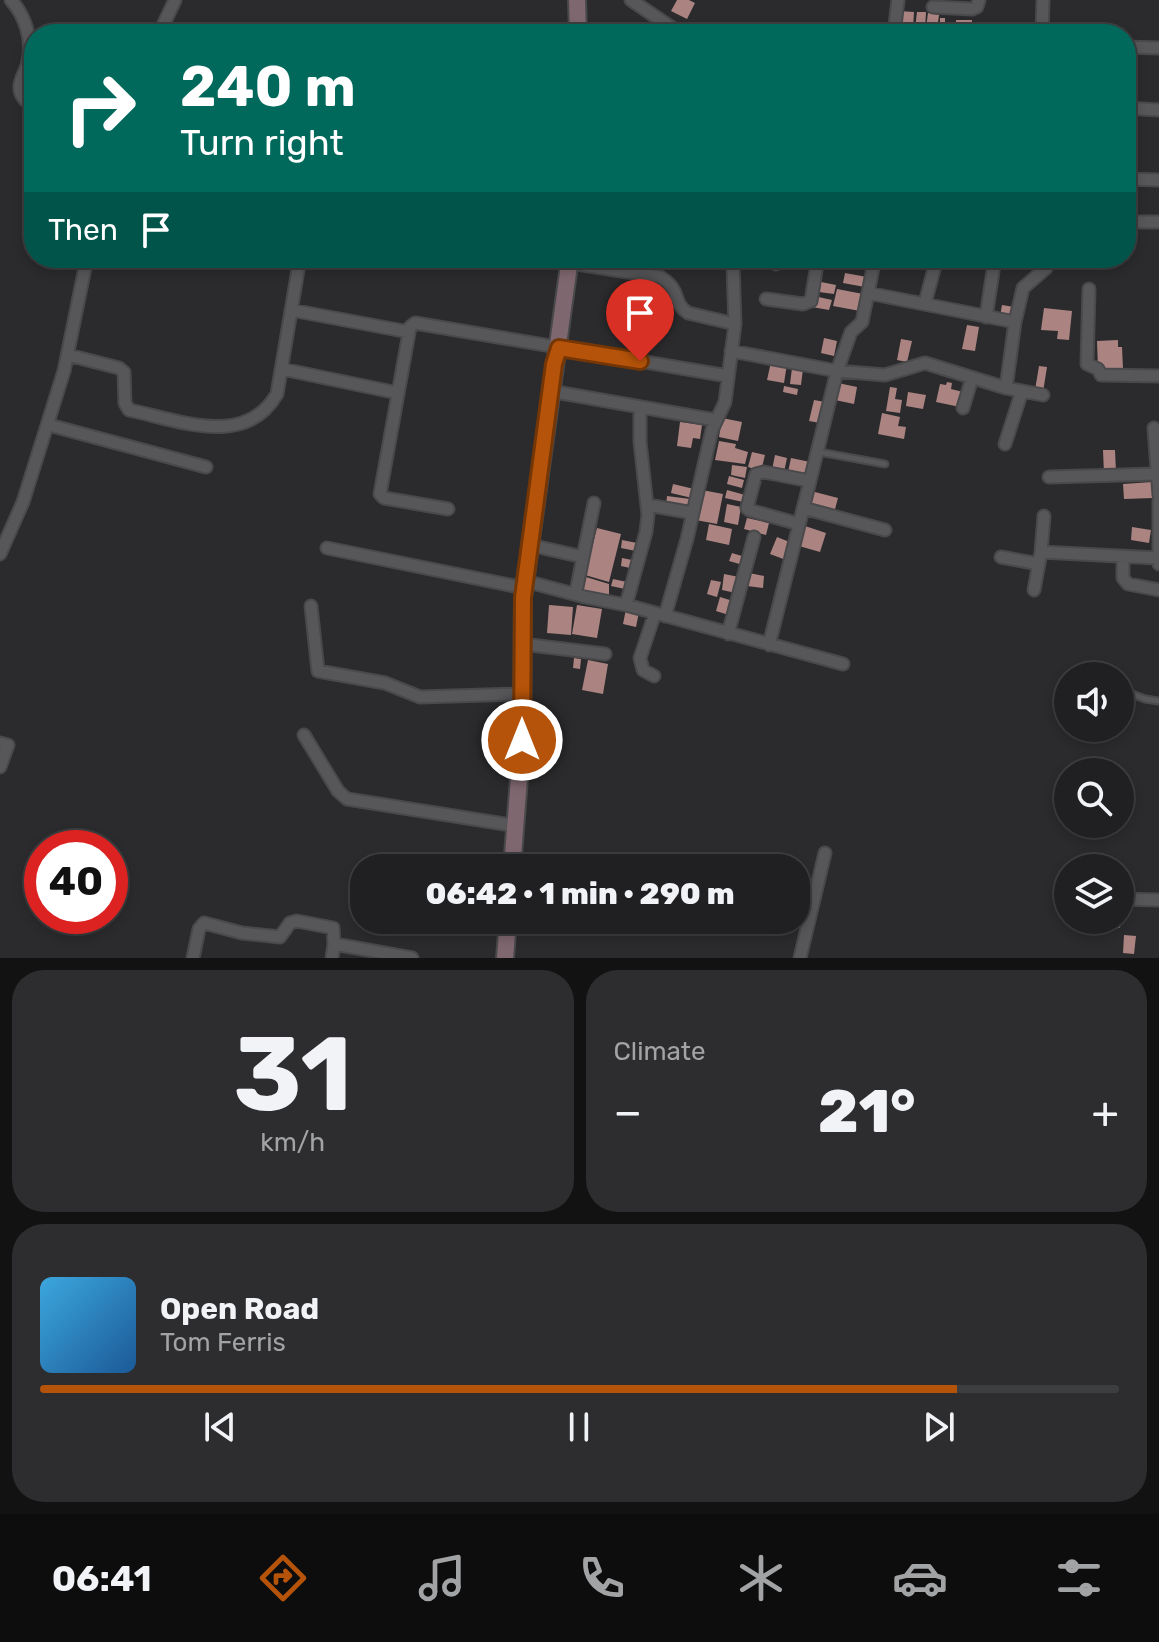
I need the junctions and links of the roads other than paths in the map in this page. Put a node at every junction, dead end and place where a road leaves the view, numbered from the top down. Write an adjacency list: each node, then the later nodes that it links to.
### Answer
1 (11, 0): 9 (street)
2 (175, 0): 10 (street)
3 (577, 0): 11 (street)
4 (631, 0): 12 (street)
5 (898, 0): 13 (street)
6 (979, 0): 8 (street)
7 (1043, 0): 14 (street)
8 (933, 7)
9 (26, 24)
10 (164, 24)
11 (578, 24)
12 (666, 24)
13 (895, 24)
14 (1042, 24)
15 (1136, 47): 16 (street)
16 (1159, 48)
17 (24, 75): 18 (street)
18 (24, 96)
19 (1136, 109): 20 (street)
20 (1159, 110)
21 (1136, 179): 22 (street)
22 (1159, 180)
23 (1136, 222): 24 (street)
24 (1159, 222)
25 (85, 268): 46 (street)
26 (298, 268): 39 (street)
27 (569, 268): 44 (street)
28 (612, 268): 42 (street)
29 (733, 268): 42 (street)
30 (816, 268): 37 (street)
31 (873, 268): 36 (street)
32 (934, 268): 38 (street)
33 (993, 268): 40 (street)
34 (1046, 268): 41 (street)
35 (1089, 289): 50 (street)
36 (868, 293): 38 (street); 48 (street)
37 (766, 299)
38 (925, 303): 40 (street)
39 (291, 310): 43 (street); 47 (street)
40 (986, 317): 41 (street)
41 (1015, 322): 52 (street)
42 (735, 324): 45 (street)
43 (409, 332): 44 (street); 55 (street)
44 (559, 348): 49 (street); 53 (street)
45 (731, 351): 48 (street); 49 (street)
46 (68, 355): 47 (street); 60 (street)
47 (282, 369): 55 (street)
48 (837, 371): 51 (street); 63 (street)
49 (728, 376): 59 (street)
50 (1159, 376)
51 (972, 378): 52 (street); 58 (street)
52 (1006, 388): 54 (street)
53 (550, 391): 57 (street); 79 (street)
54 (1022, 391): 56 (street); 62 (street)
55 (398, 393): 73 (street)
56 (1043, 395)
57 (640, 407): 59 (street); 71 (street)
58 (963, 408)
59 (715, 420): 74 (street)
60 (49, 425): 65 (street); 81 (street)
61 (1154, 428): 68 (street)
62 (1005, 444)
63 (818, 452): 64 (lane); 67 (street)
64 (885, 464)
65 (206, 467)
66 (1049, 477): 68 (street)
67 (810, 481): 72 (street); 76 (street)
68 (1158, 481): 69 (street)
69 (1159, 498): 86 (street)
70 (594, 503): 82 (street)
71 (648, 505): 74 (street); 91 (street)
72 (803, 508): 76 (street); 77 (street)
73 (448, 509)
74 (693, 513): 93 (street)
75 (1044, 516): 85 (street)
76 (799, 524): 96 (street)
77 (885, 530)
78 (754, 537): 94 (street)
79 (530, 545): 82 (street); 87 (street)
80 (327, 548): 87 (street)
81 (0, 554)
82 (583, 557): 88 (street)
83 (1001, 557): 85 (street)
84 (1123, 557): 85 (street); 86 (street); 90 (street)
85 (1040, 558): 89 (street)
86 (1158, 561)
87 (524, 585): 91 (street); 95 (street)
88 (577, 587)
89 (1034, 590)
90 (1159, 590)
91 (626, 605): 93 (street)
92 (311, 606): 100 (street)
93 (660, 614): 94 (street); 99 (street)
94 (728, 634): 96 (street)
95 (522, 644): 97 (street); 100 (street)
96 (769, 645): 98 (street)
97 (605, 654)
98 (843, 664)
99 (654, 676)
100 (522, 694): 106 (street)
101 (1134, 695): 102 (lane)
102 (1159, 701)
103 (304, 735): 106 (street)
104 (0, 743): 105 (street)
105 (0, 767)
106 (517, 826): 108 (street)
107 (825, 853): 117 (street)
108 (514, 854)
109 (1134, 899): 110 (street)
110 (1159, 900)
111 (507, 934): 116 (street)
112 (334, 944): 113 (street); 114 (street); 115 (street)
113 (193, 958)
114 (332, 958)
115 (412, 958)
116 (505, 958)
117 (800, 958)

